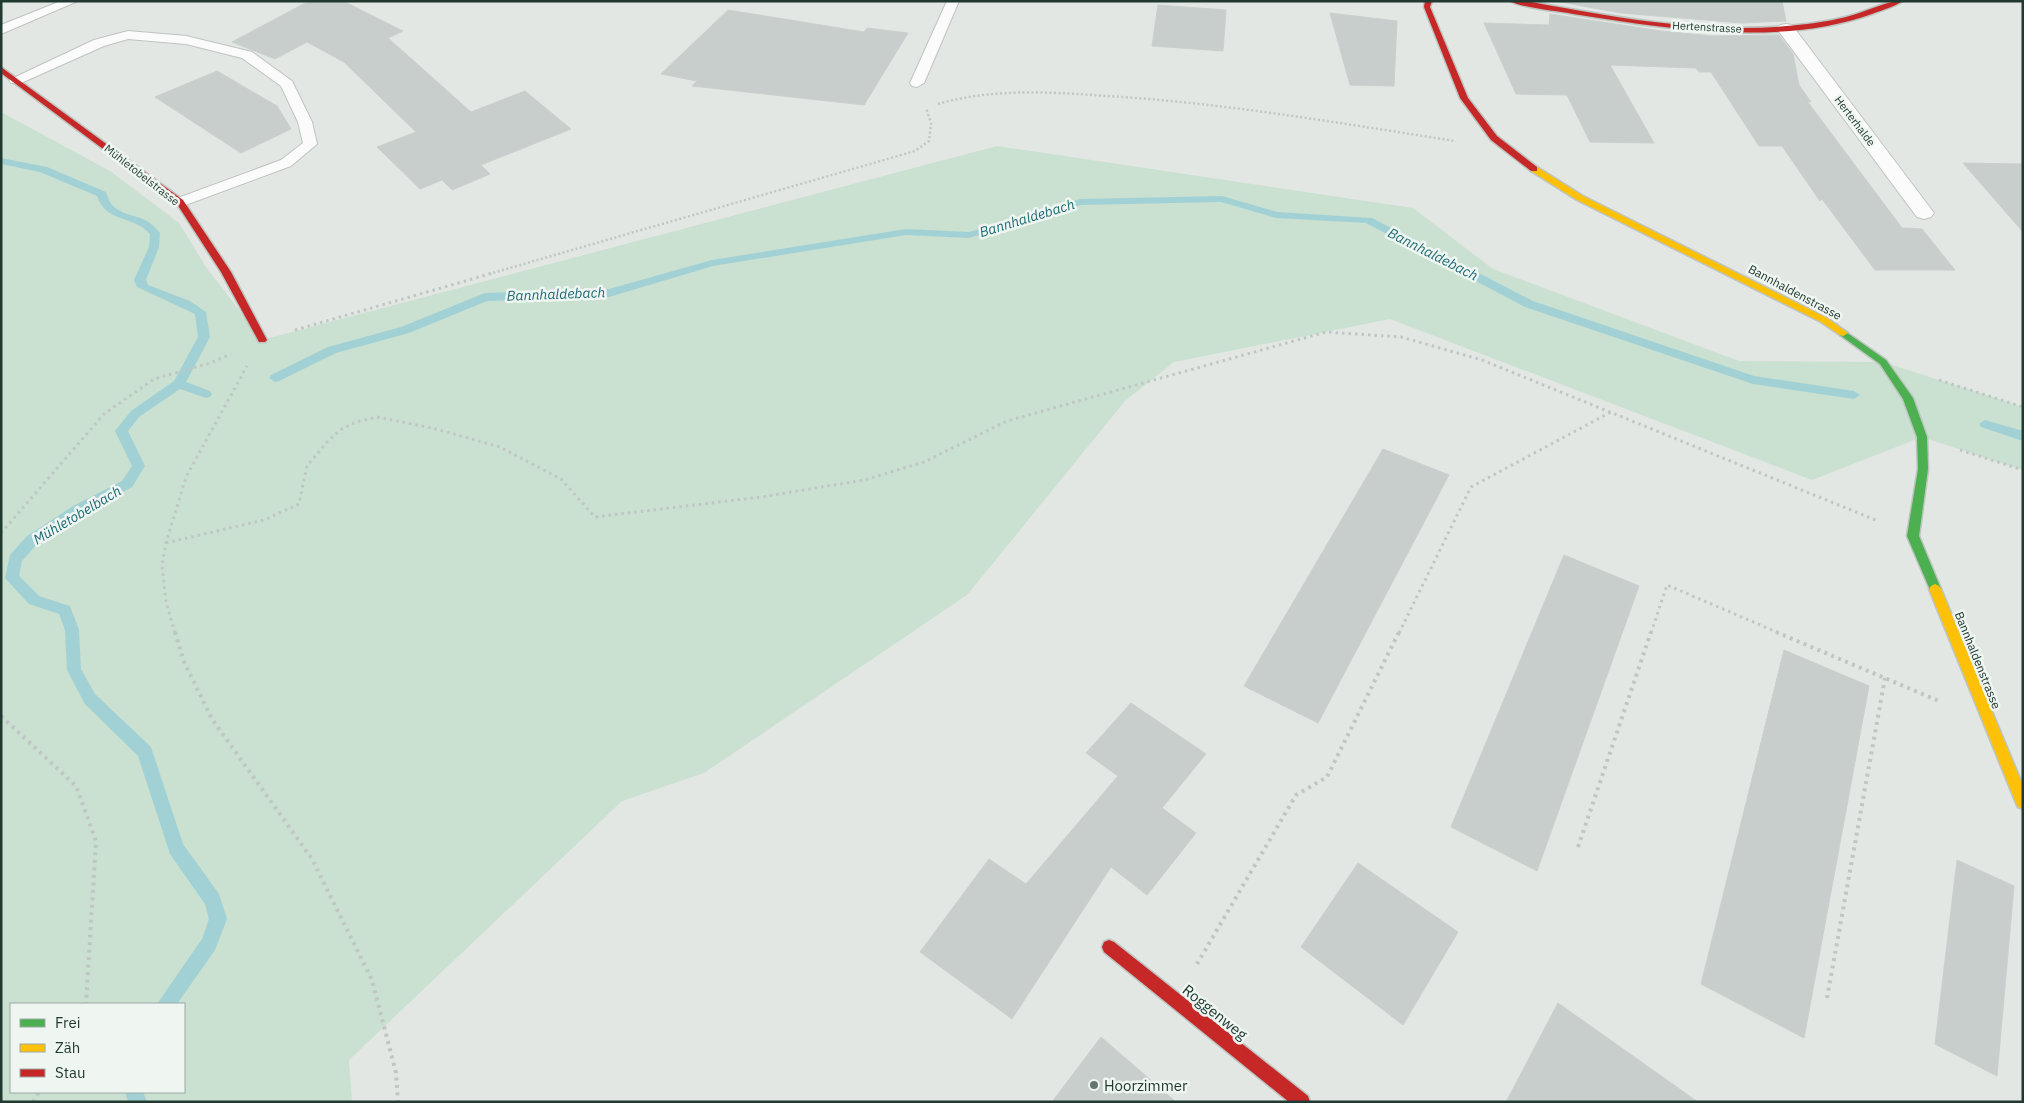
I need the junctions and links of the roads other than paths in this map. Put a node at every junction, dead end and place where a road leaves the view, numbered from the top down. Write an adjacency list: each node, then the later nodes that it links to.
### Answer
1 (72, 1): 7 (lane)
2 (953, 1): 10 (lane)
3 (1429, 1): 14 (street, Bannhaldenstrasse)
4 (1513, 1): 6 (street, Hertenstrasse)
5 (1900, 1): 6 (street, Hertenstrasse)
6 (1786, 29): 12 (street, Herterhalde)
7 (1, 30)
8 (1, 69): 9 (street, Mühletobelstrasse)
9 (16, 80): 11 (street, Mühletobelstrasse); 11 (lane)
10 (917, 82)
11 (180, 202): 13 (street, Mühletobelstrasse)
12 (1924, 214)
13 (262, 340)
14 (2023, 803)
15 (1109, 947): 16 (street, Roggenweg)
16 (1302, 1102)

